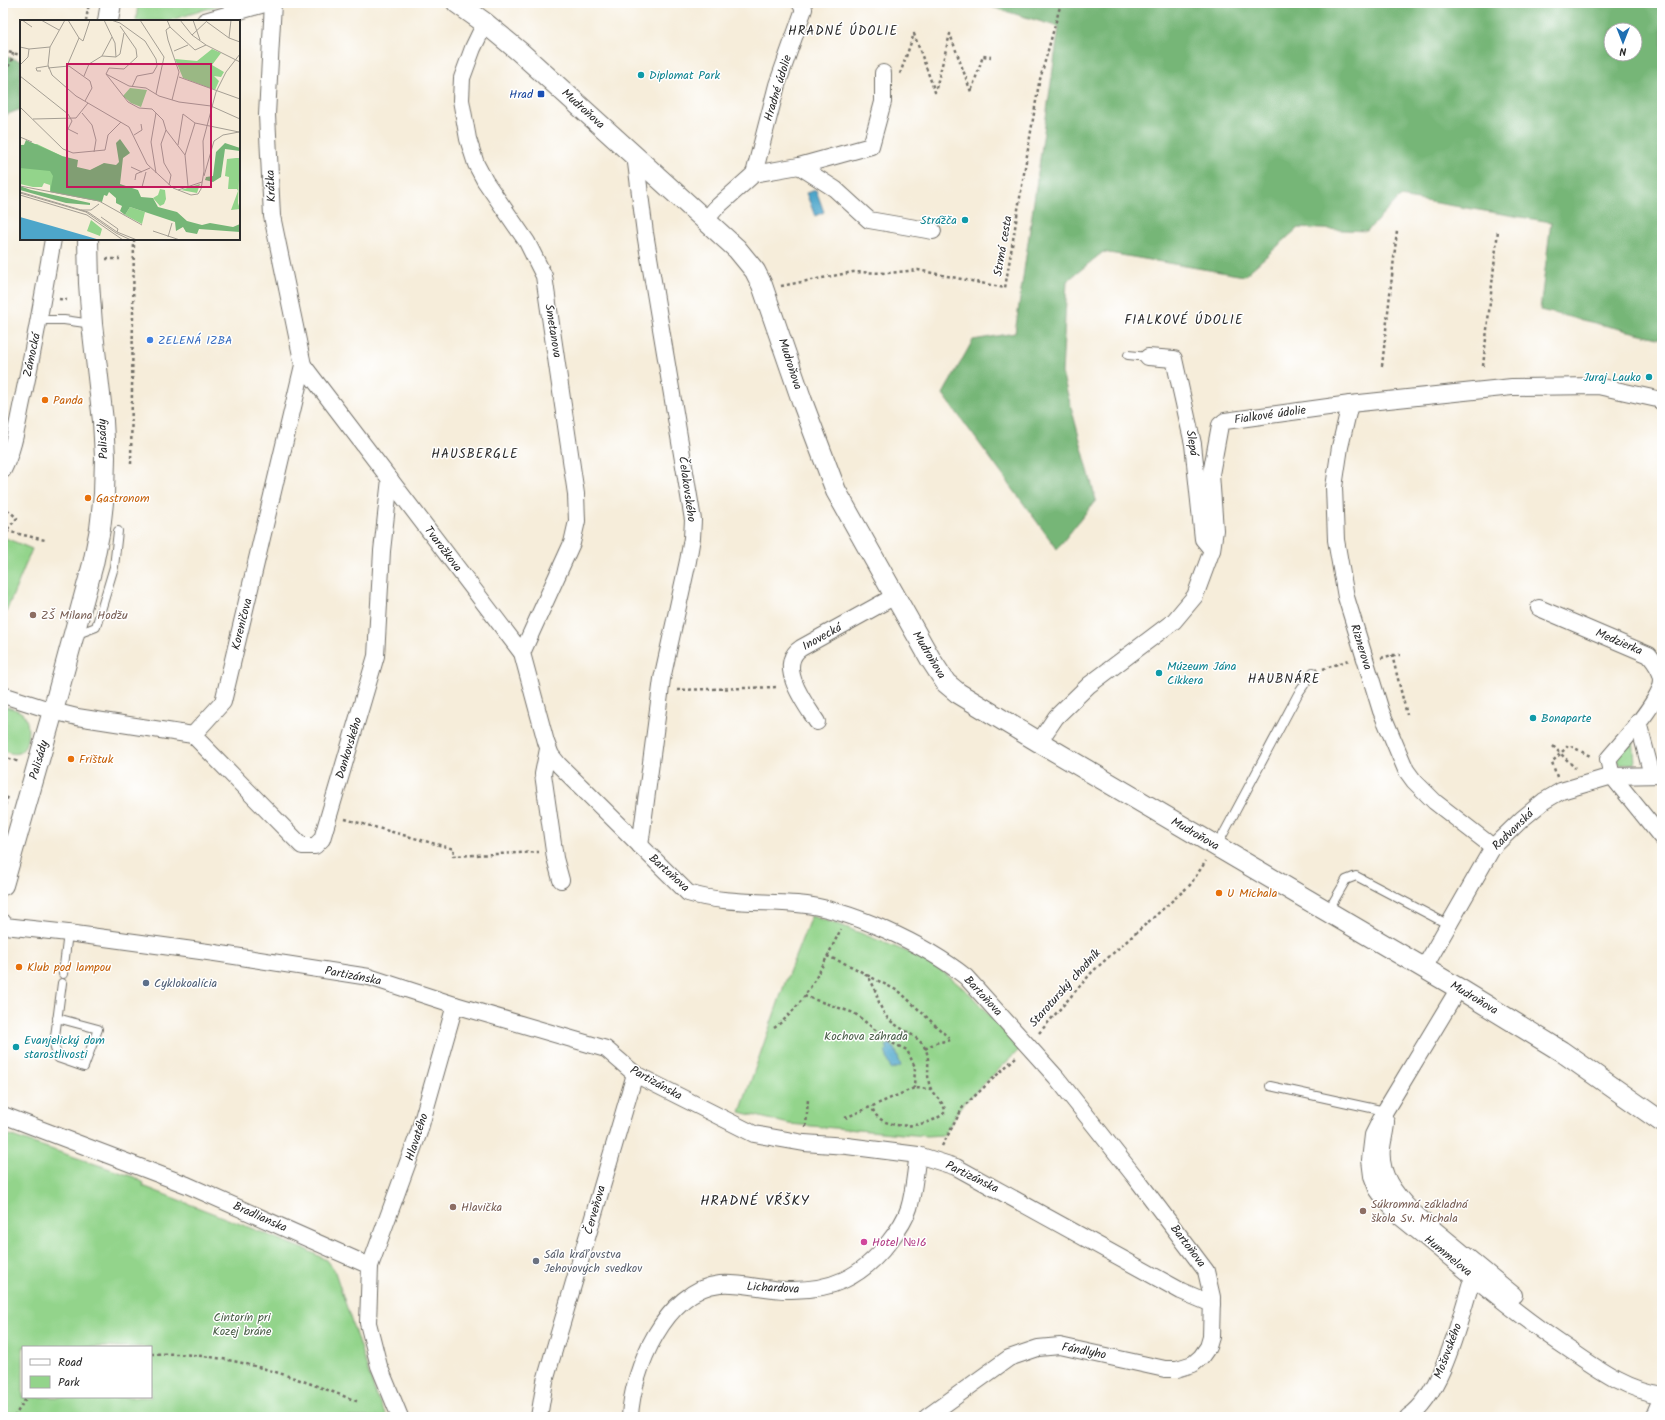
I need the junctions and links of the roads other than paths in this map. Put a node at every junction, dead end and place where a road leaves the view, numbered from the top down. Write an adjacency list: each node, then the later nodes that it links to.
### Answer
1 (111, 3): 6 (street)
2 (268, 3): 7 (street)
3 (273, 3): 21 (street, Krátka)
4 (457, 3): 8 (street, Mudroňova)
5 (800, 3): 12 (street, Hradné údolie)
6 (108, 20)
7 (208, 20)
8 (485, 23): 10 (street, Mudroňova); 31 (street, Smetanova)
9 (883, 73): 11 (street)
10 (635, 155): 13 (street, Mudroňova); 43 (street, Čelakovského)
11 (799, 166): 12 (street); 14 (street)
12 (754, 174): 13 (street)
13 (705, 221): 28 (street, Mudroňova)
14 (933, 231)
15 (53, 240): 17 (street, Zámocká)
16 (88, 240): 18 (street, Palisády)
17 (39, 320): 18 (lane); 24 (street, Zámocká)
18 (92, 324): 30 (street, Palisády)
19 (1128, 355): 20 (lane)
20 (1148, 357): 27 (street, Slepá)
21 (303, 365): 25 (street, Tvarožkova); 37 (street, Koreničova)
22 (1662, 402): 23 (street, Fialkové údolie)
23 (1350, 404): 27 (street, Fialkové údolie); 44 (street, Riznerova)
24 (3, 470)
25 (390, 479): 31 (street, Tvarožkova); 37 (street, Dankovského)
26 (118, 531): 30 (lane)
27 (1212, 550): 38 (street, Fialkové údolie)
28 (895, 596): 35 (street, Inovecká); 38 (street, Mudroňova)
29 (1539, 608): 36 (street, Medzierka)
30 (74, 636): 34 (street, Palisády)
31 (522, 653): 39 (street, Tvarožkova)
32 (1313, 672): 45 (lane)
33 (3, 694): 34 (street)
34 (54, 711): 37 (street); 47 (street, Palisády)
35 (817, 722)
36 (1638, 722): 40 (street); 41 (street, Medzierka)
37 (193, 735)
38 (1038, 742): 45 (street, Mudroňova)
39 (548, 749): 43 (street, Tvarožkova); 46 (street, Tvarožkova)
40 (1657, 775): 41 (street, Radvanská)
41 (1612, 776): 42 (street); 44 (street, Radvanská)
42 (1662, 838)
43 (640, 846): 66 (street, Bartoňova)
44 (1493, 847): 50 (street, Radvanská)
45 (1212, 852): 48 (street, Mudroňova)
46 (561, 880)
47 (3, 885)
48 (1328, 911): 50 (lane); 52 (street, Mudroňova)
49 (3, 922): 51 (street, Partizánska)
50 (1449, 925): 52 (street, Radvanská)
51 (68, 933): 53 (lane); 56 (street, Partizánska)
52 (1424, 968): 55 (street, Mudroňova)
53 (63, 974)
54 (62, 983): 57 (lane)
55 (1459, 988): 60 (street, Hummelova); 62 (street, Mudroňova)
56 (455, 1005): 58 (street, Partizánska); 64 (street, Hlavatého)
57 (57, 1018): 57 (lane)
58 (635, 1074): 63 (street, Partizánska); 71 (street, Červeňova)
59 (1270, 1086): 60 (lane)
60 (1386, 1112): 65 (street, Hummelova); 67 (street, Hummelova)
61 (3, 1115): 64 (street, Bradlianska)
62 (1662, 1122)
63 (918, 1155): 66 (street, Partizánska); 72 (street, Lichardova)
64 (370, 1266): 70 (street)
65 (1473, 1277): 67 (street, Hummelova); 74 (street, Mošovského)
66 (1212, 1304): 73 (street, Fándlyho)
67 (1571, 1351): 68 (street, Hummelova)
68 (1662, 1395)
69 (1662, 1398): 75 (street)
70 (400, 1417)
71 (538, 1417)
72 (630, 1417)
73 (926, 1417)
74 (1408, 1417)
75 (1654, 1417)

